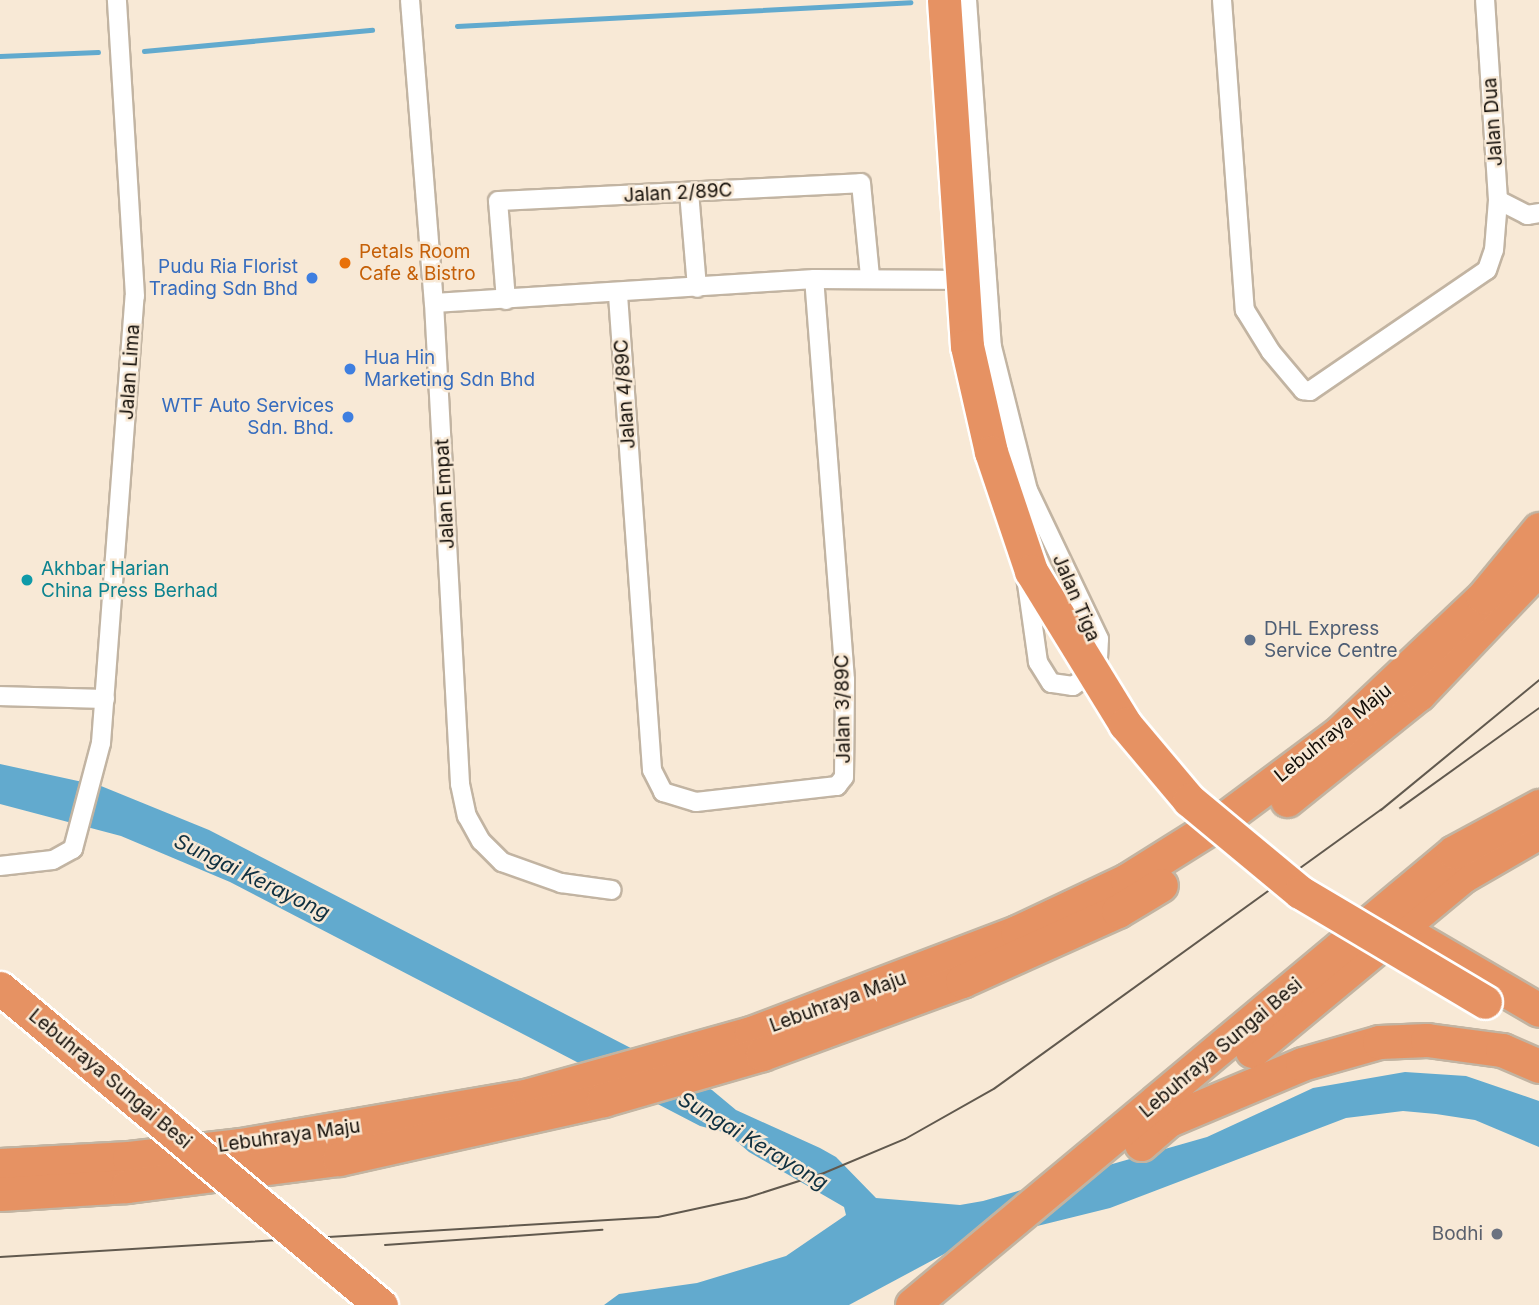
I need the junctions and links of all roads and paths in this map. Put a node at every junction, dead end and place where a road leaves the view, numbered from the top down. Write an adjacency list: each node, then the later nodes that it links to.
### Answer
1 (117, 0): 24 (street, Jalan Lima)
2 (410, 0): 19 (street, Jalan Empat)
3 (937, 0): 8 (street, Jalan Tiga)
4 (961, 0): 30 (highway)
5 (967, 0): 15 (street, Jalan Tiga)
6 (1222, 0): 10 (street, Jalan Dua)
7 (1485, 0): 10 (street, Jalan Dua)
8 (941, 13): 14 (street, Jalan Tiga); 30 (highway, bridge)
9 (689, 192): 12 (street, Jalan 2/89C); 16 (street); 18 (street, Jalan 2/89C)
10 (1499, 200): 11 (street)
11 (1539, 213)
12 (870, 277): 13 (street); 14 (street)
13 (814, 279): 16 (street); 20 (street, Jalan 3/89C)
14 (954, 280): 15 (street); 15 (street, Jalan Tiga)
15 (986, 280)
16 (697, 288): 17 (street)
17 (618, 295): 18 (street); 20 (street, Jalan 4/89C)
18 (506, 300): 19 (street)
19 (435, 303): 28 (street, Jalan Empat)
20 (631, 494)
21 (1539, 529): 34 (highway, Lebuhraya Maju)
22 (1539, 568): 34 (highway, Lebuhraya Maju)
23 (0, 696): 24 (street)
24 (105, 699): 27 (street, Jalan Lima)
25 (1539, 806): 42 (highway, Lebuhraya Sungai Besi)
26 (1539, 831): 37 (highway)
27 (0, 866)
28 (612, 890)
29 (0, 988): 41 (highway, Lebuhraya Sungai Besi, bridge)
30 (1492, 995): 31 (highway); 33 (highway)
31 (1539, 1010)
32 (0, 1015): 40 (highway, Lebuhraya Sungai Besi)
33 (1539, 1035)
34 (757, 1044): 36 (highway, Lebuhraya Maju)
35 (1539, 1066): 37 (highway, Lebuhraya Sungai Besi)
36 (539, 1104): 38 (highway, Lebuhraya Maju); 39 (highway, Lebuhraya Maju)
37 (1169, 1120): 43 (highway, Lebuhraya Sungai Besi)
38 (0, 1165)
39 (0, 1194)
40 (350, 1305)
41 (381, 1305)
42 (912, 1305)
43 (942, 1305)

